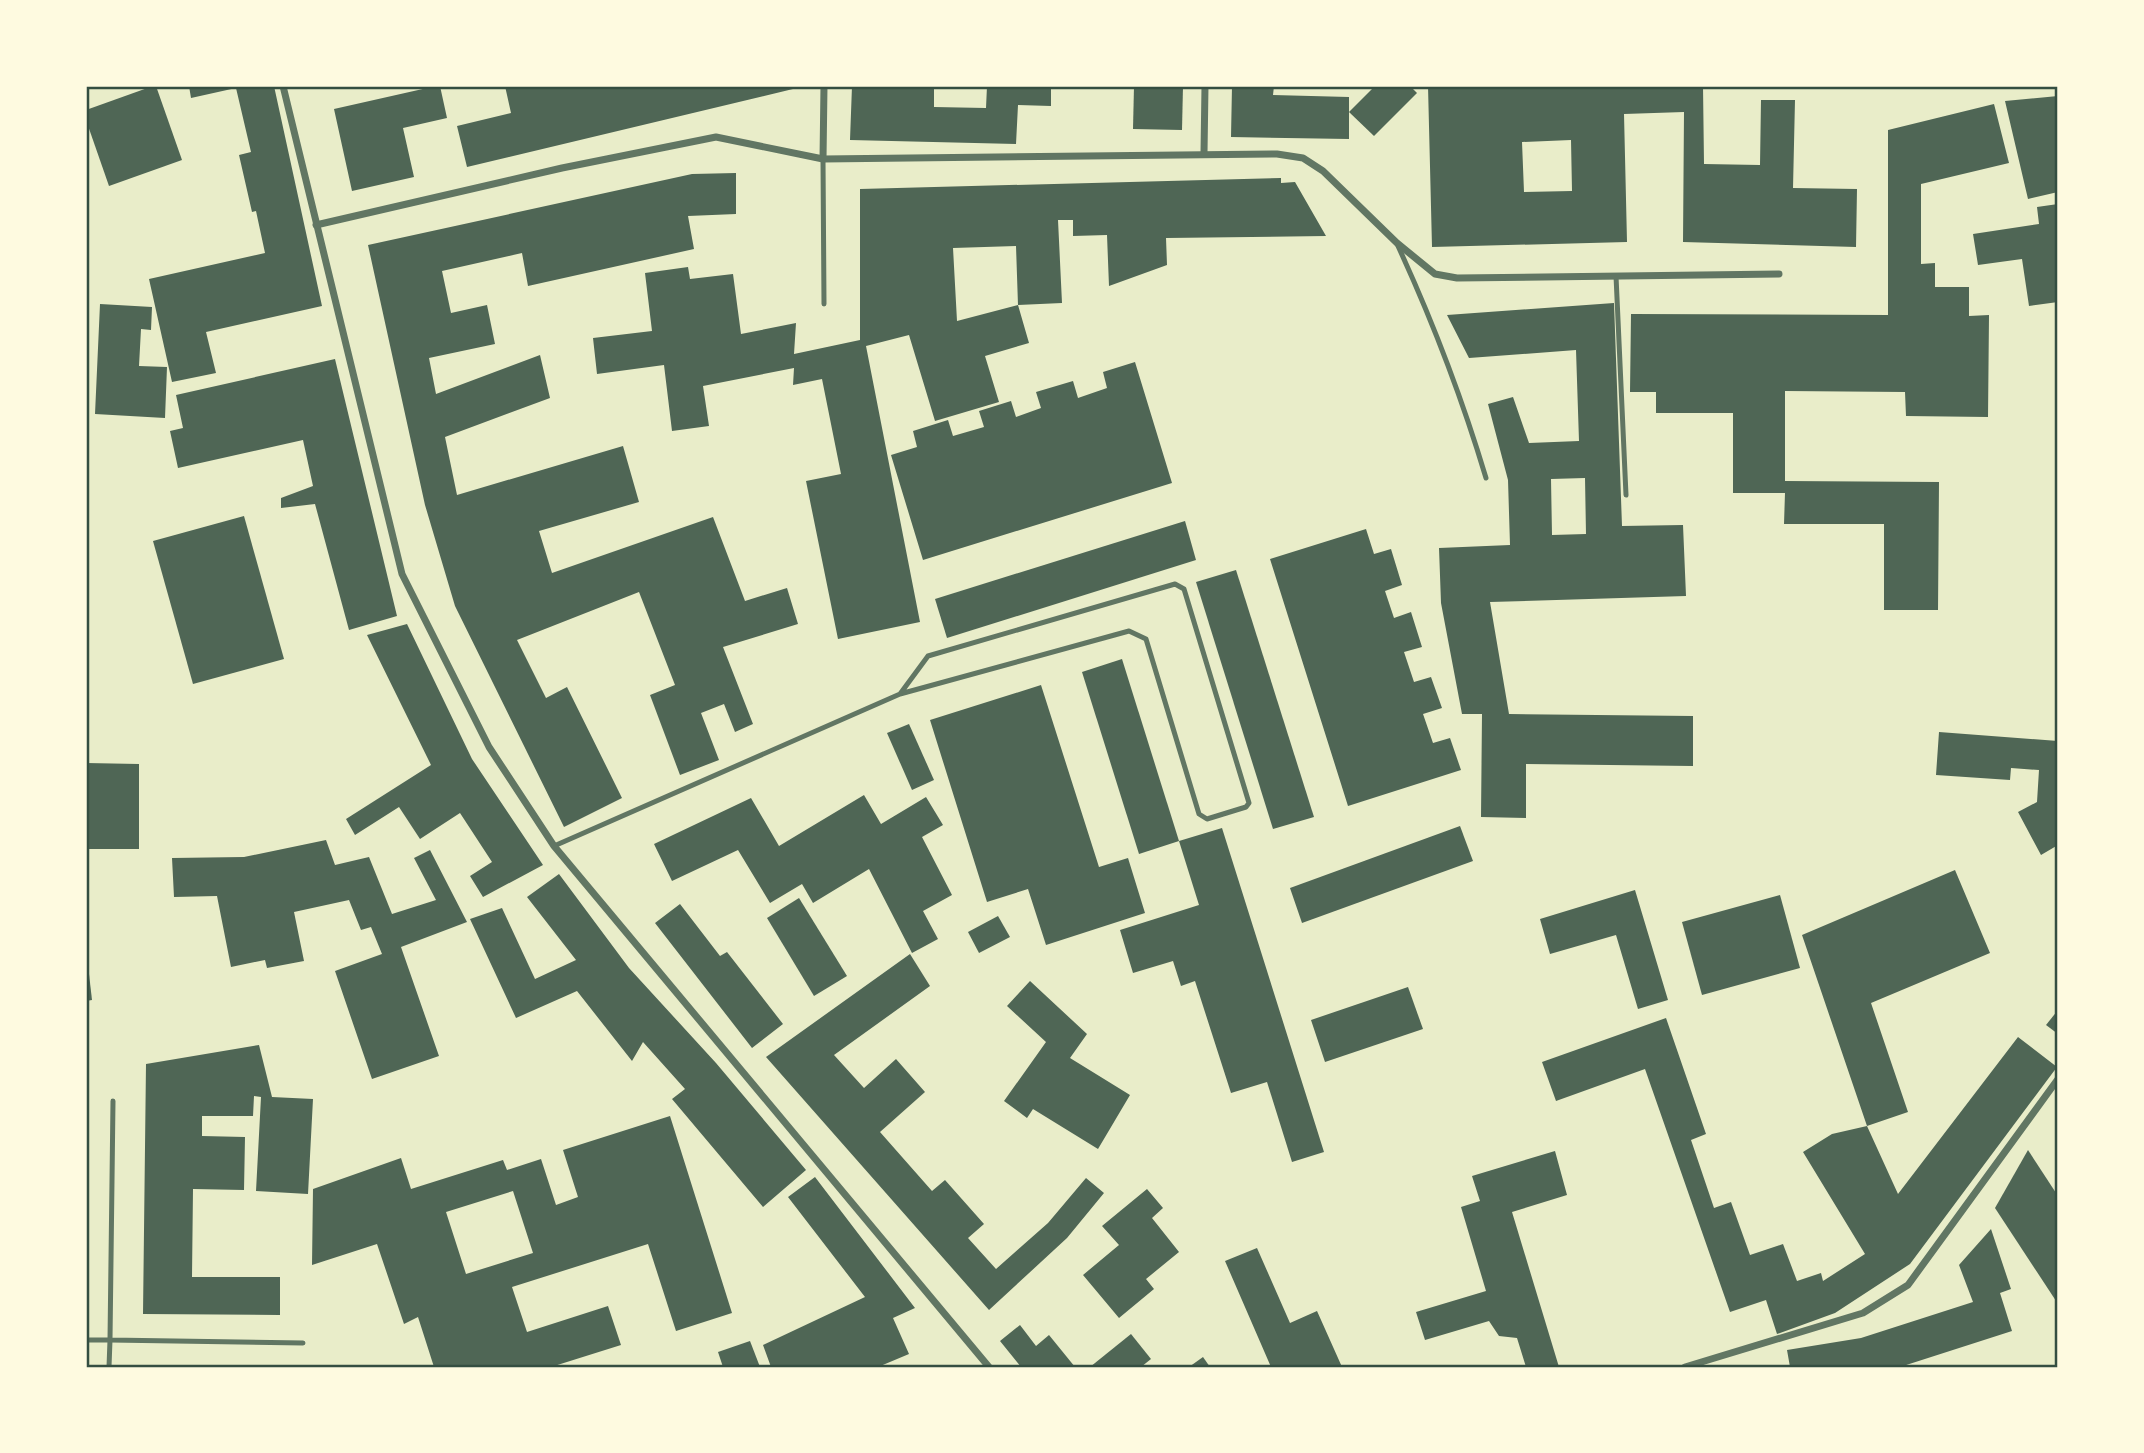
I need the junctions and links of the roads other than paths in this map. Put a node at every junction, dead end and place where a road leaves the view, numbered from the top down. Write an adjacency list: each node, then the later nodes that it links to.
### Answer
1 (283, 86): 6 (street)
2 (824, 86): 5 (street)
3 (1205, 86): 4 (street)
4 (1204, 153): 5 (street); 7 (street)
5 (822, 159): 6 (street); 10 (lane)
6 (316, 225): 14 (street)
7 (1397, 243): 9 (street); 11 (lane)
8 (1779, 274): 9 (street)
9 (1616, 276): 12 (lane)
10 (824, 304)
11 (1486, 478)
12 (1626, 495)
13 (900, 694): 13 (lane); 14 (lane)
14 (554, 846): 21 (street)
15 (2058, 1079): 22 (street)
16 (113, 1101): 18 (lane)
17 (86, 1340): 18 (lane)
18 (110, 1340): 19 (lane); 20 (lane)
19 (303, 1343)
20 (109, 1367)
21 (989, 1367)
22 (1685, 1367)

